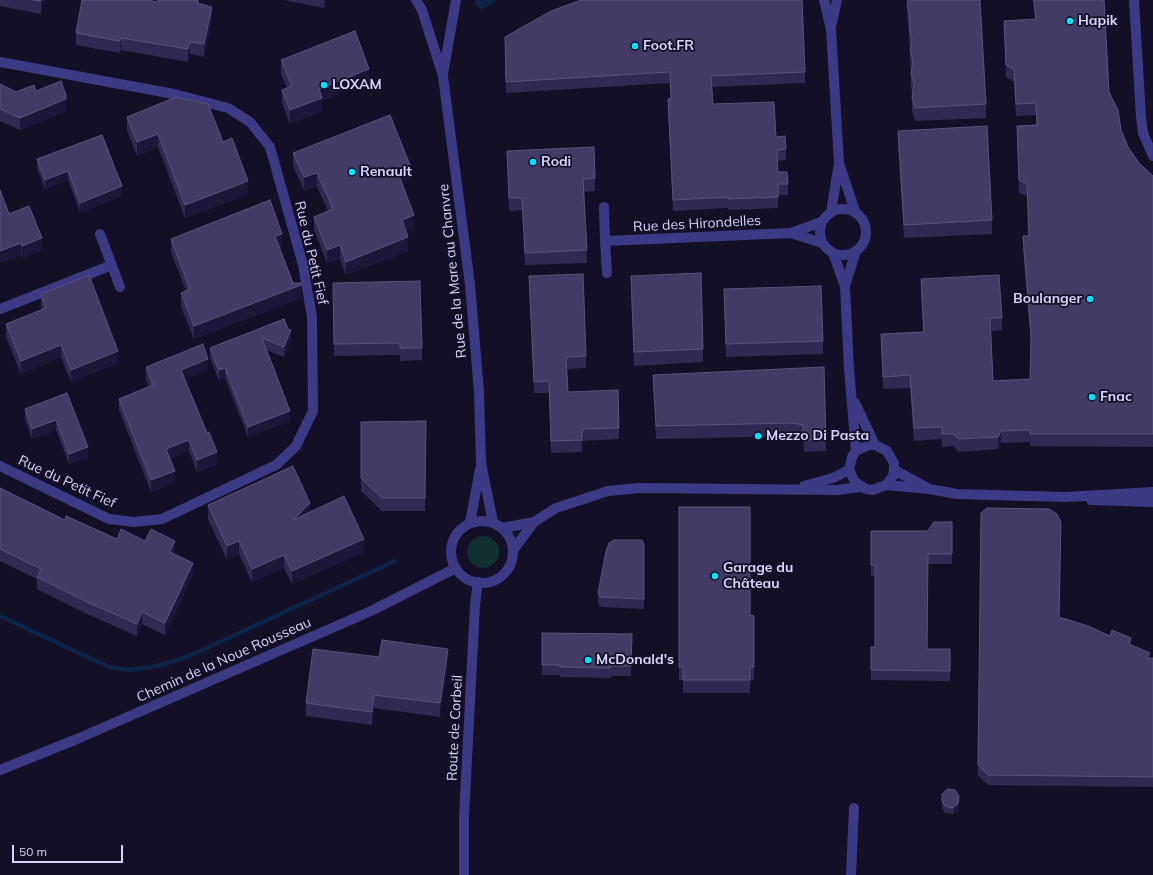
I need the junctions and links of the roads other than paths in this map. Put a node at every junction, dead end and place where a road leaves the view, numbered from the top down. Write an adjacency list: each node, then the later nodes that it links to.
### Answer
1 (416, 0): 8 (street, Rue de la Mare au Chanvre)
2 (456, 0): 8 (street, Rue de la Mare au Chanvre)
3 (824, 0): 6 (street)
4 (837, 0): 6 (street)
5 (1134, 0): 9 (street)
6 (832, 29): 10 (street)
7 (0, 62): 30 (street, Rue du Petit Fief)
8 (443, 76): 29 (street, Rue de la Mare au Chanvre)
9 (1153, 156)
10 (839, 163): 12 (street); 13 (street)
11 (604, 207): 17 (street)
12 (855, 211): 13 (street); 19 (street)
13 (831, 212): 14 (street)
14 (821, 222): 15 (street, Rue des Hirondelles); 18 (street)
15 (791, 233): 17 (street, Rue des Hirondelles); 18 (street, Rue des Hirondelles)
16 (100, 234): 21 (street)
17 (605, 242): 22 (street)
18 (822, 243): 20 (street)
19 (856, 252): 20 (street); 23 (street)
20 (833, 253): 23 (street)
21 (112, 265): 24 (street); 25 (street)
22 (607, 273)
23 (845, 286): 26 (street)
24 (120, 287)
25 (0, 309)
26 (852, 398): 27 (street); 28 (street)
27 (875, 445): 28 (street); 32 (street)
28 (856, 451): 31 (street)
29 (481, 463): 40 (street, Rue de la Mare au Chanvre); 42 (street, Rue de la Mare au Chanvre)
30 (0, 466)
31 (849, 470): 34 (street); 36 (street)
32 (894, 470): 33 (street); 35 (street)
33 (886, 485): 34 (street); 35 (street)
34 (860, 486): 36 (street)
35 (930, 489): 38 (street)
36 (792, 490): 41 (street)
37 (1153, 492): 38 (street)
38 (1066, 498): 39 (street)
39 (1153, 502)
40 (493, 522): 42 (street); 43 (street)
41 (534, 522): 43 (street); 44 (street)
42 (470, 523): 45 (street)
43 (503, 528): 44 (street)
44 (514, 549): 46 (street)
45 (456, 568): 46 (street); 47 (street, Chemin de la Noue Rousseau)
46 (478, 582): 49 (street, Route de Corbeil)
47 (0, 770)
48 (854, 808): 50 (street)
49 (464, 875)
50 (851, 875)

